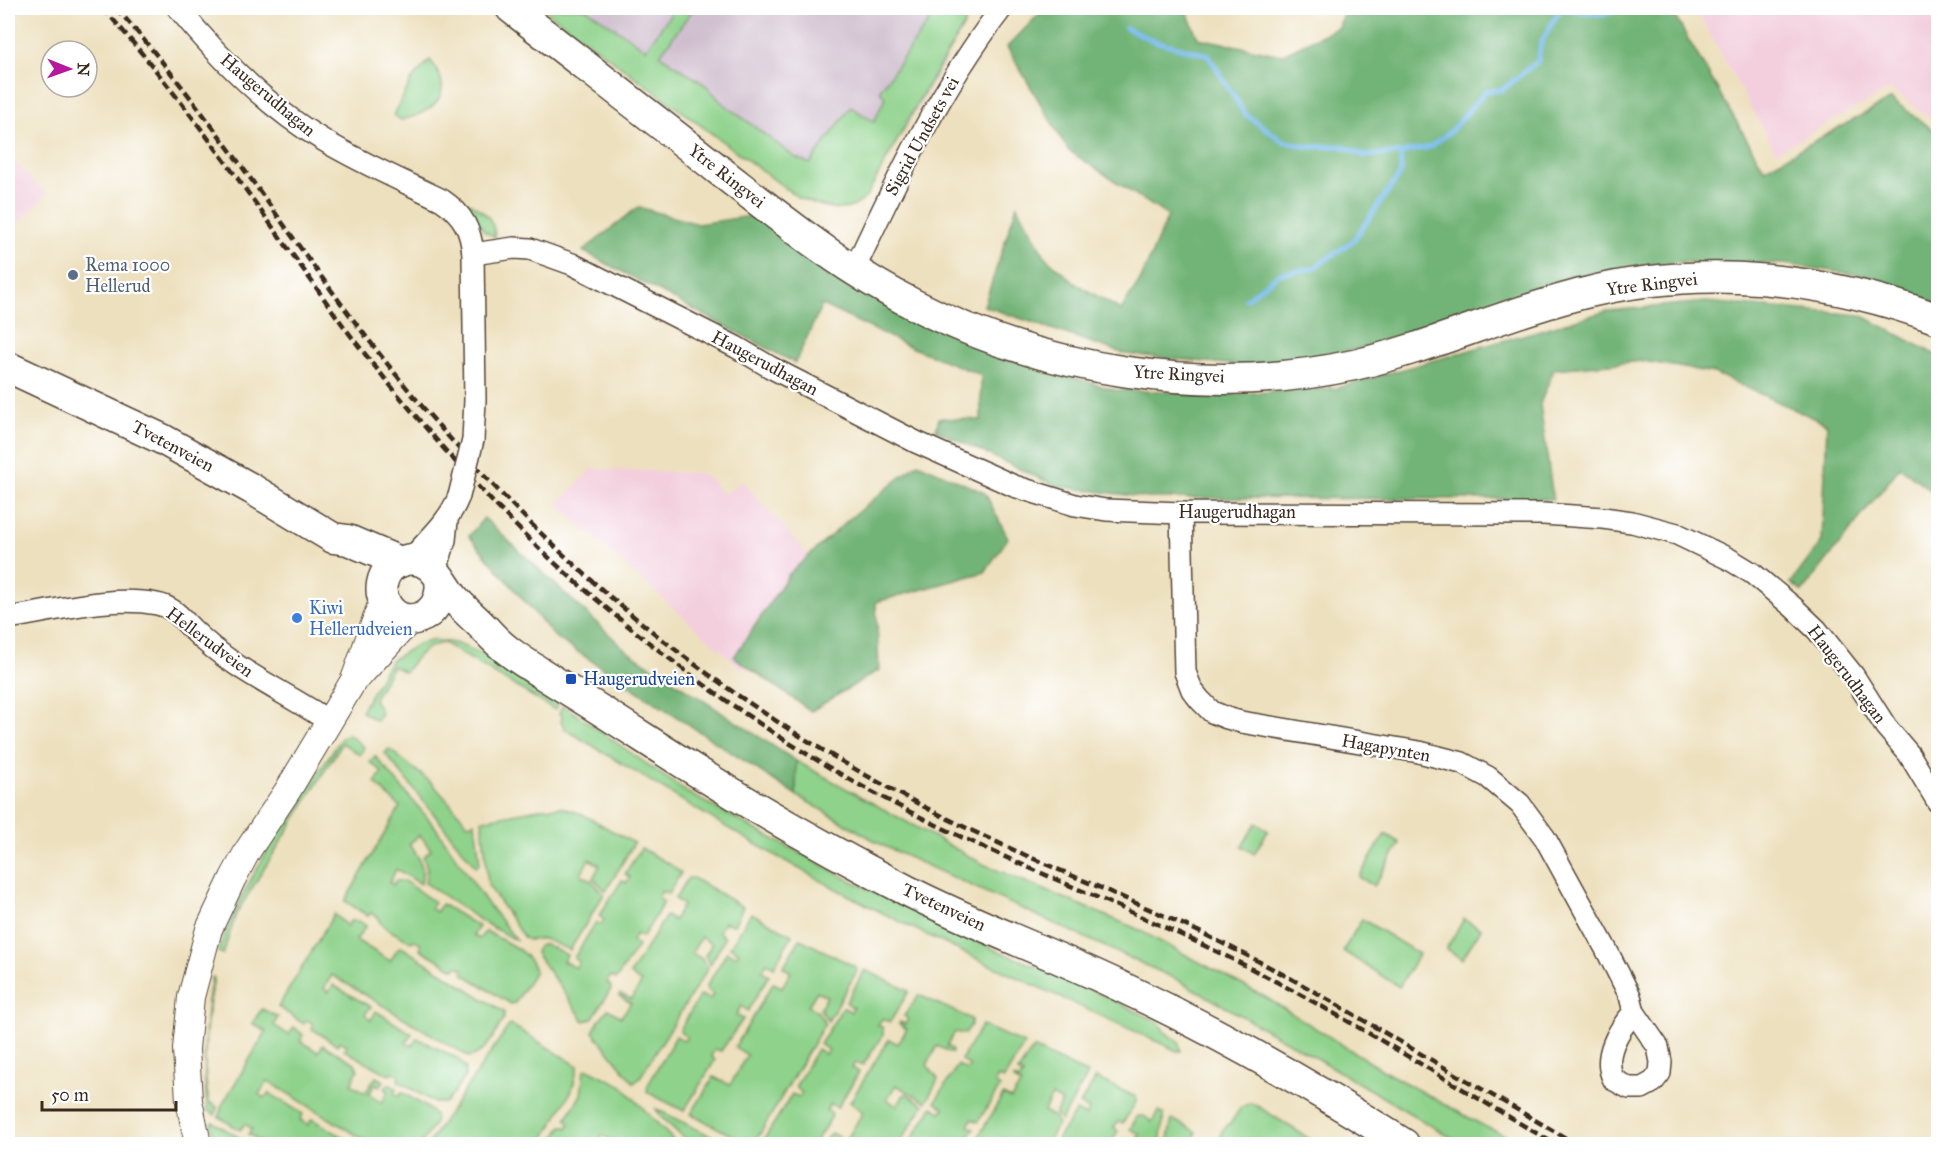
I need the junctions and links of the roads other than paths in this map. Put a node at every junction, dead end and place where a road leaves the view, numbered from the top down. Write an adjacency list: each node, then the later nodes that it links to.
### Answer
1 (178, 8): 4 (street, Haugerudhagan)
2 (511, 8): 5 (main road, Ytre Ringvei)
3 (1002, 8): 5 (street, Sigrid Undsets vei)
4 (473, 254): 8 (street, Haugerudhagan); 10 (street, Haugerudhagan, bridge)
5 (854, 270): 6 (main road, Ytre Ringvei)
6 (1938, 319)
7 (8, 367): 9 (main road, Tvetenveien)
8 (1181, 513): 17 (street, Haugerudhagan); 18 (street, Hagapynten)
9 (333, 538): 10 (main road, Tvetenveien); 11 (main road, Tvetenveien)
10 (422, 568): 11 (main road); 12 (main road); 14 (main road, Tvetenveien)
11 (382, 594): 12 (main road, Tvetenveien); 15 (street)
12 (418, 617): 14 (main road, Tvetenveien); 15 (street)
13 (8, 618): 16 (street, Hellerudveien)
14 (499, 645): 20 (main road, Tvetenveien)
15 (354, 680): 16 (street)
16 (330, 722): 19 (street)
17 (1938, 802)
18 (1634, 1012)
19 (198, 1144)
20 (1404, 1144)

